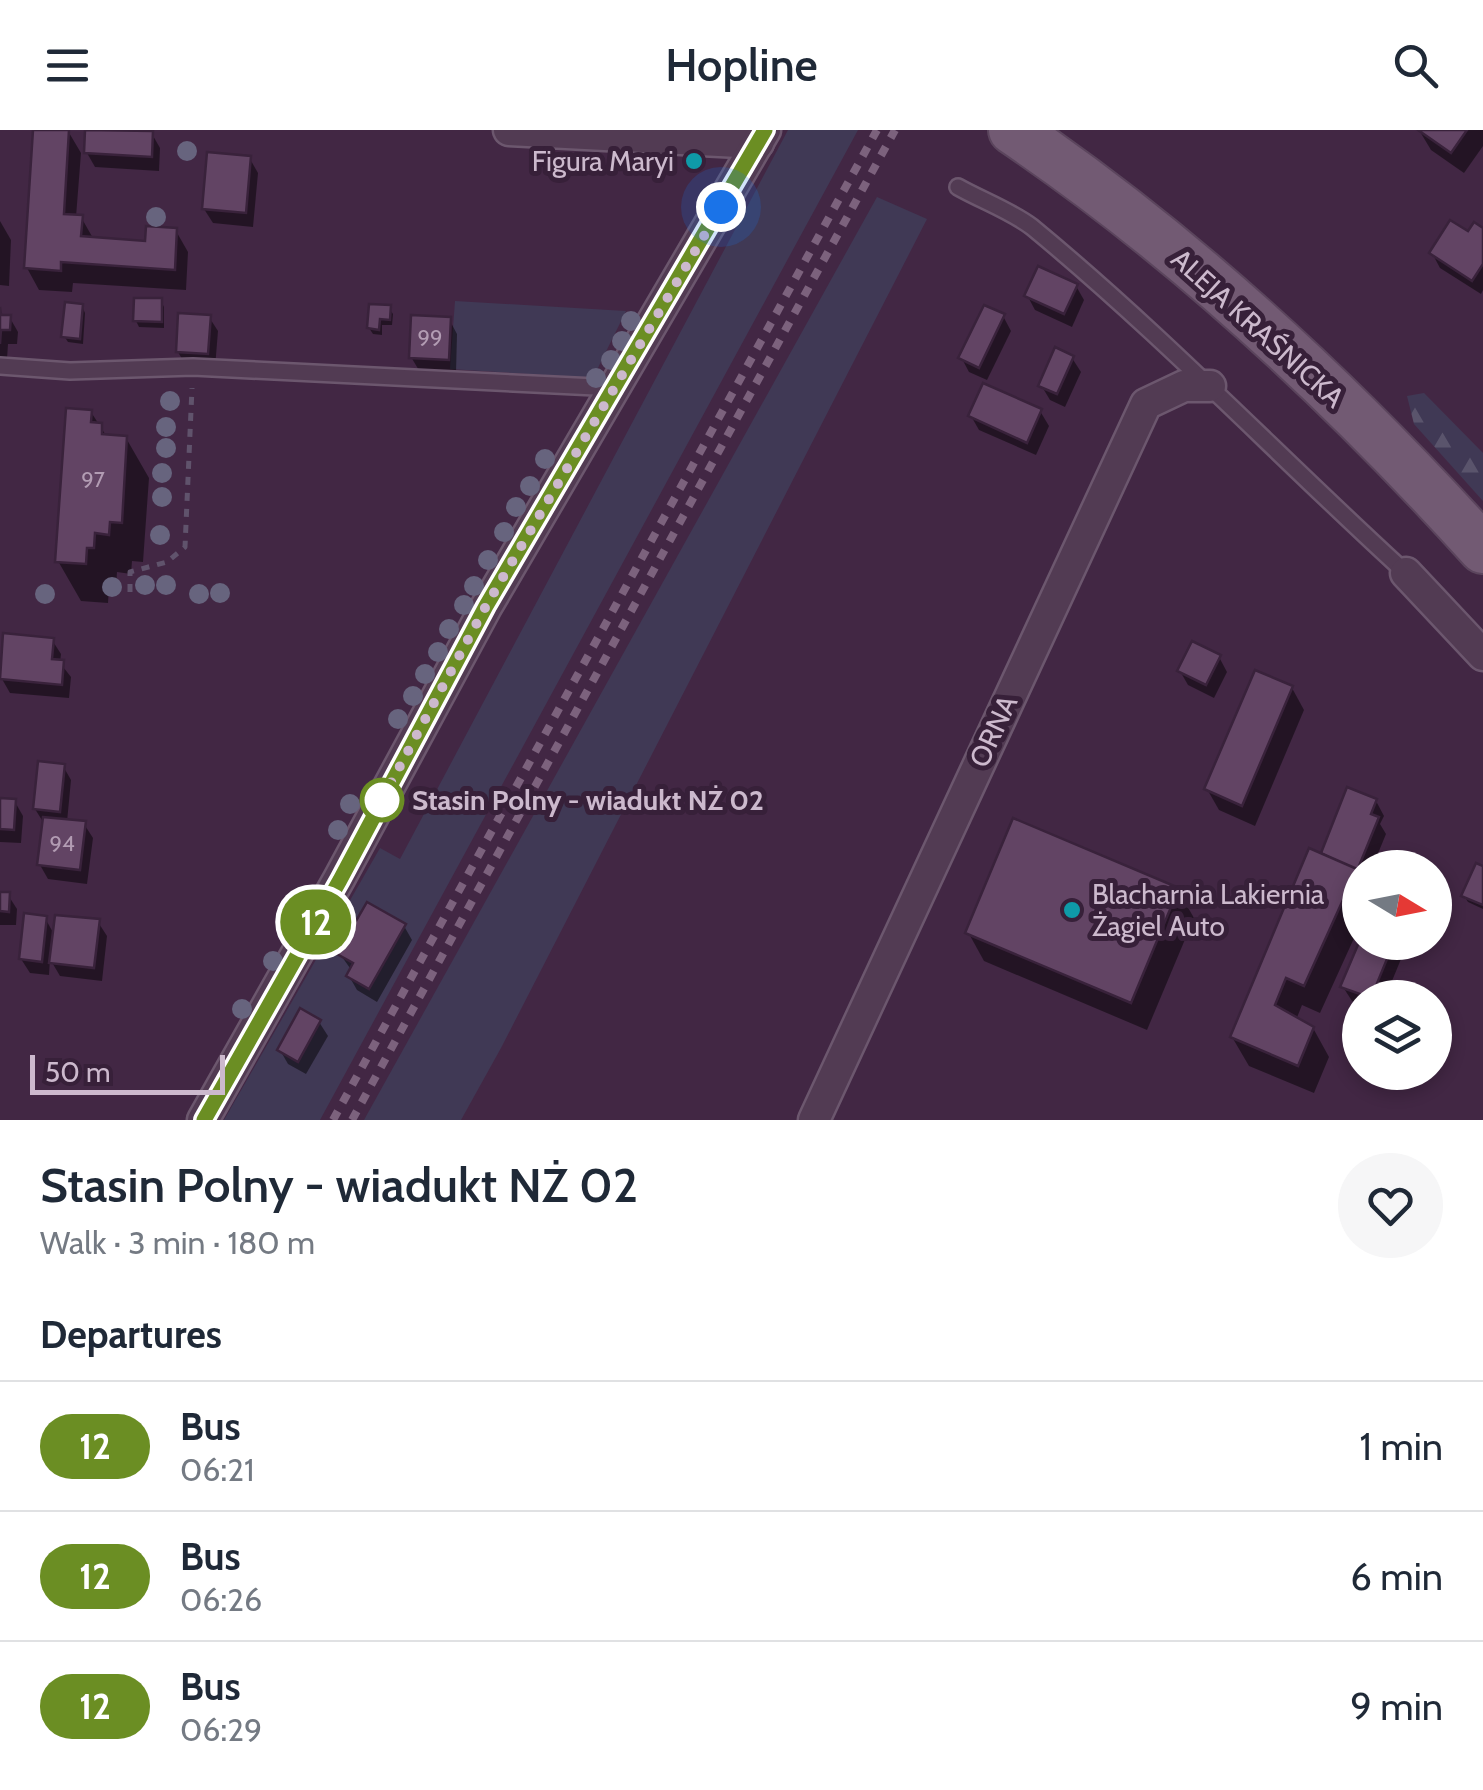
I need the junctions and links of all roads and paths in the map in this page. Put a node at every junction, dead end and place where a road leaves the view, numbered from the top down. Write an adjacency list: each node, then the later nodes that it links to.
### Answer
1 (509, 130): 3 (street)
2 (1012, 130): 9 (main road, ALEJA KRAŚNICKA)
3 (762, 137): 8 (street)
4 (958, 188): 7 (lane)
5 (0, 366): 6 (lane)
6 (193, 367): 8 (lane); 11 (path)
7 (1210, 386): 10 (lane); 14 (street, ORNA)
8 (616, 388): 13 (street)
9 (1483, 549)
10 (1406, 573): 12 (street)
11 (130, 592)
12 (1483, 655)
13 (204, 1120)
14 (814, 1120)

